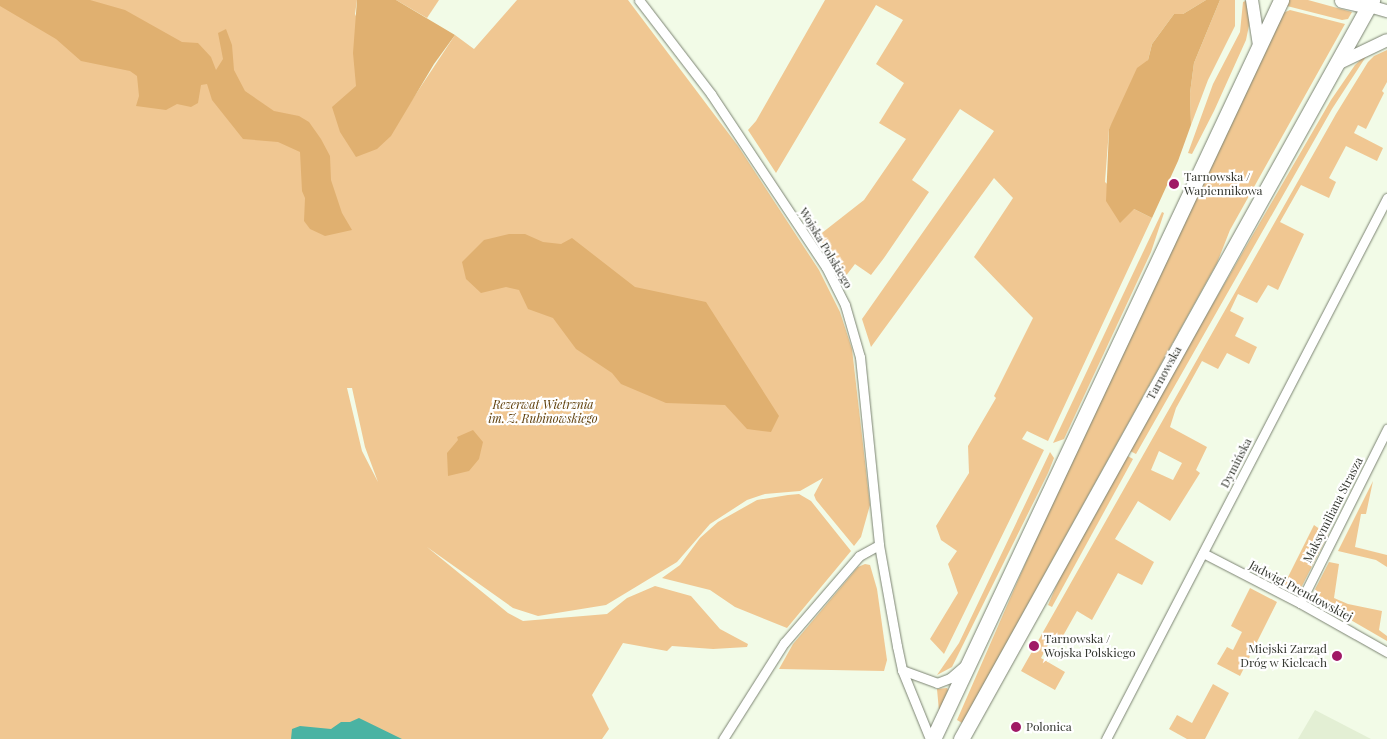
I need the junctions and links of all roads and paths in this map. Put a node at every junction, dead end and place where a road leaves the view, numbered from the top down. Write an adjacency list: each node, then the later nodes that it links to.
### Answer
1 (639, 0): 12 (street, Wojska Polskiego)
2 (1252, 0): 8 (main road)
3 (1281, 0): 8 (main road)
4 (1342, 0): 5 (main road)
5 (1370, 3): 6 (main road); 9 (main road, Tarnowska)
6 (1387, 11)
7 (1387, 40): 9 (main road)
8 (1259, 45): 16 (main road)
9 (1337, 64): 20 (main road, Tarnowska)
10 (1387, 198): 13 (street, Dymińska)
11 (1387, 431): 14 (street, Maksymiliana Strasza)
12 (879, 545): 17 (street, Wojska Polskiego); 18 (street)
13 (1203, 553): 14 (street, Jadwigi Prendowskiej); 21 (street, Dymińska)
14 (1300, 602): 15 (street, Jadwigi Prendowskiej)
15 (1387, 652)
16 (970, 660): 17 (street); 19 (main road)
17 (902, 670): 19 (street, Wojska Polskiego)
18 (723, 739)
19 (931, 739)
20 (961, 739)
21 (1106, 739)

